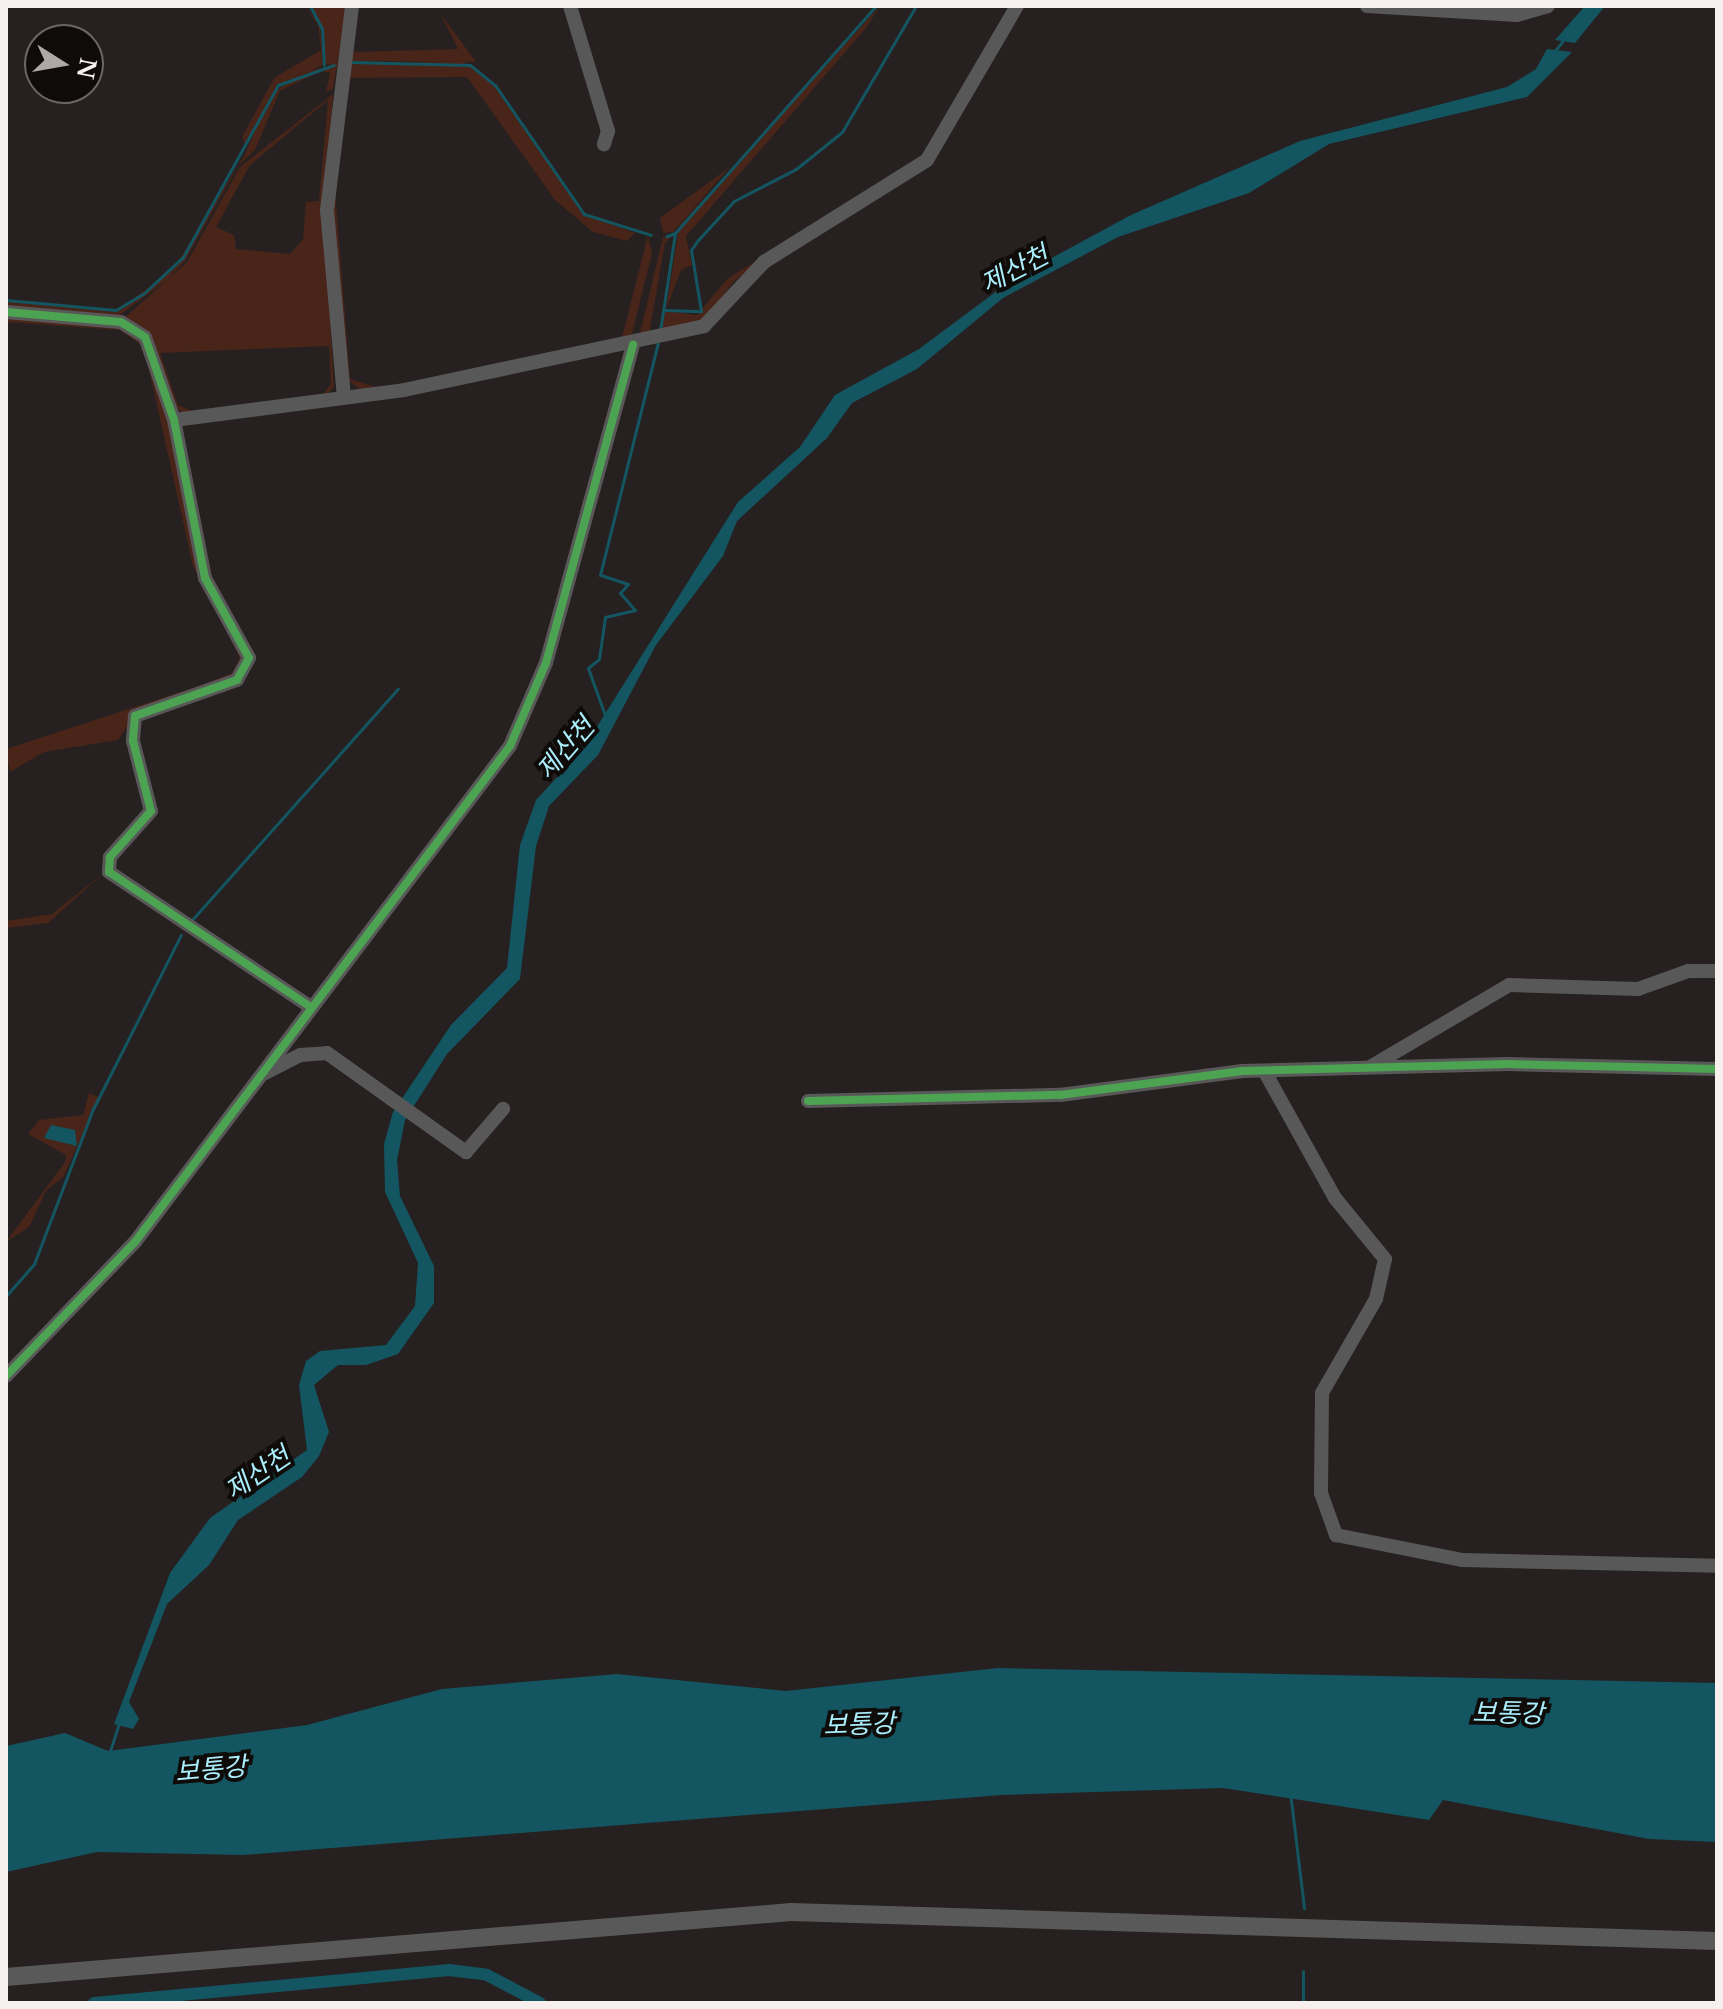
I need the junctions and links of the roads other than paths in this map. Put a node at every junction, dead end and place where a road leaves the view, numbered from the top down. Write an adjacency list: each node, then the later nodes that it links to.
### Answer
1 (352, 6): 9 (street)
2 (570, 6): 6 (street)
3 (1017, 6): 8 (street)
4 (1367, 6): 5 (street)
5 (1548, 6)
6 (604, 144)
7 (6, 312): 10 (street)
8 (633, 345): 9 (street); 12 (street)
9 (344, 397): 10 (street)
10 (174, 420): 12 (street)
11 (1717, 971): 13 (street)
12 (312, 1008): 16 (street)
13 (1370, 1067): 14 (street); 15 (street)
14 (1717, 1069)
15 (1266, 1074): 17 (street); 20 (street)
16 (256, 1078): 18 (street); 19 (street)
17 (808, 1101)
18 (503, 1109)
19 (6, 1376)
20 (1717, 1566)
21 (1717, 1941): 22 (main road)
22 (6, 1977)

